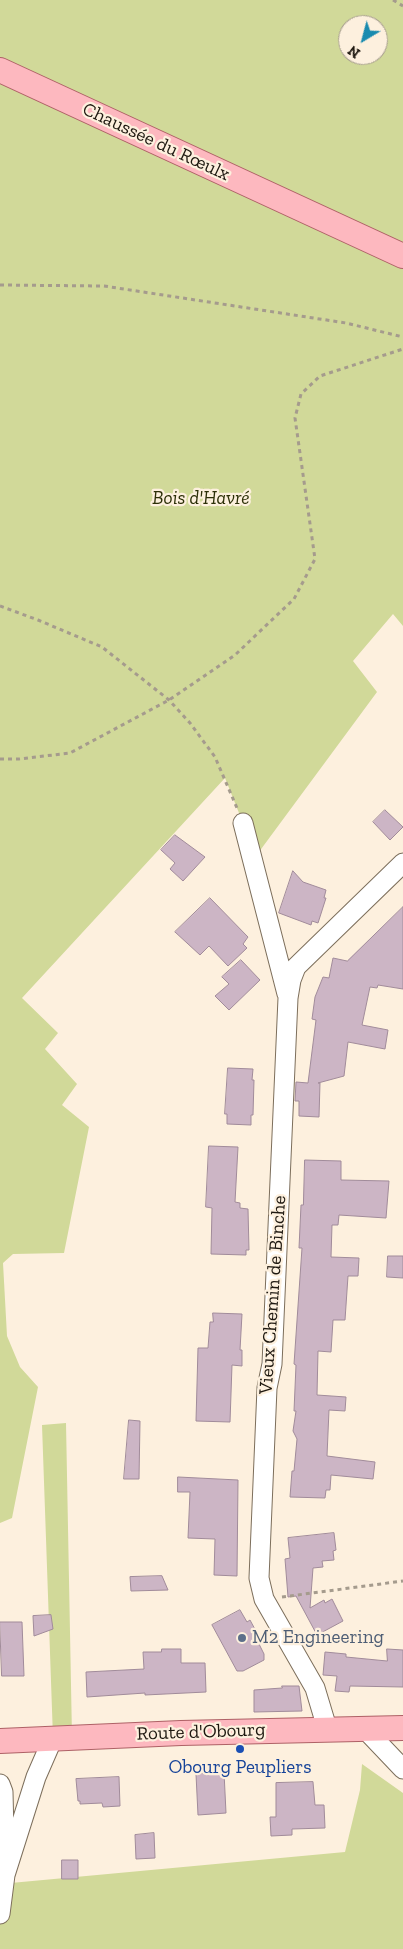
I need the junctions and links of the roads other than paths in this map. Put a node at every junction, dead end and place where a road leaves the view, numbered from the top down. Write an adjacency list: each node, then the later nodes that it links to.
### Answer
1 (0, 70): 2 (main road, Chaussée du Rœulx)
2 (312, 214): 3 (main road, Chaussée du Rœulx); 4 (main road, Chaussée du Rœulx)
3 (403, 256)
4 (403, 265)
5 (242, 823): 7 (street)
6 (403, 863): 7 (street, Vieux Chemin de Binche)
7 (288, 998): 8 (street, Vieux Chemin de Binche)
8 (327, 1728): 9 (main road, Route d'Obourg); 11 (main road, Route d'Obourg)
9 (364, 1728): 10 (main road, Route d'Obourg); 13 (street)
10 (403, 1728)
11 (53, 1738): 12 (main road, Route d'Obourg); 15 (street)
12 (0, 1742)
13 (403, 1769)
14 (0, 1784): 15 (street)
15 (6, 1875): 16 (street)
16 (0, 1914)

